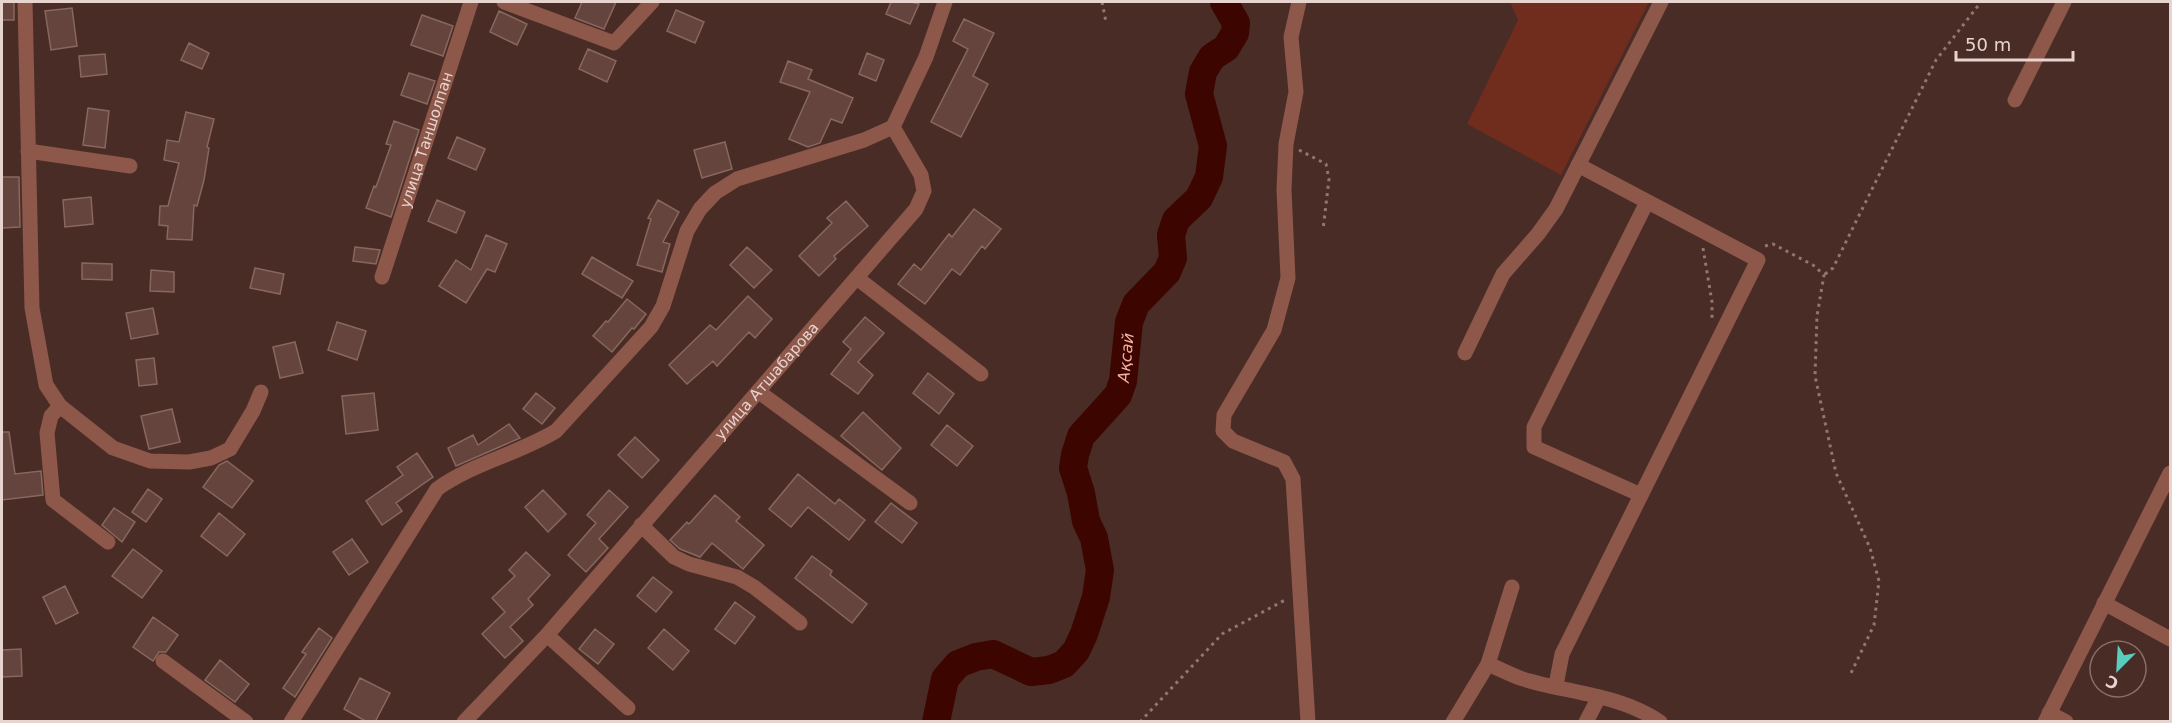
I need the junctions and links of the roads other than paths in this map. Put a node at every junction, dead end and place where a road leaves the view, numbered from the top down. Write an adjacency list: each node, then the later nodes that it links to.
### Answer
1 (25, 2): 11 (street)
2 (471, 2): 15 (street, улица Таншолпан)
3 (504, 2): 4 (street)
4 (652, 2)
5 (945, 2): 10 (street)
6 (1299, 2): 42 (street)
7 (1661, 2): 12 (street)
8 (2064, 2): 9 (street)
9 (2015, 100)
10 (893, 127): 16 (street, улица Атшабарова); 40 (street)
11 (28, 152): 13 (street); 21 (street)
12 (1578, 165): 14 (street); 17 (street)
13 (130, 166)
14 (1647, 202): 23 (street); 23 (street)
15 (382, 277)
16 (857, 278): 18 (street); 20 (street, улица Атшабарова)
17 (1466, 353)
18 (981, 374)
19 (261, 392): 21 (street)
20 (759, 392): 25 (street); 26 (street, улица Атшабарова)
21 (60, 406): 27 (street)
22 (2170, 473): 24 (street)
23 (1641, 495): 35 (street)
24 (2165, 499): 29 (street)
25 (910, 503)
26 (640, 525): 30 (street); 31 (street, улица Атшабарова)
27 (108, 542)
28 (1512, 587): 34 (street)
29 (2104, 603): 32 (street); 38 (street)
30 (800, 623)
31 (547, 635): 37 (street); 41 (street, улица Атшабарова)
32 (2170, 639)
33 (163, 661): 39 (street)
34 (1488, 664): 35 (street); 43 (street)
35 (1556, 685): 36 (street)
36 (1599, 697): 44 (street); 45 (street)
37 (628, 708)
38 (2047, 717): 46 (street)
39 (246, 722)
40 (291, 722)
41 (464, 722)
42 (1308, 722)
43 (1453, 722)
44 (1586, 722)
45 (1660, 722)
46 (2066, 722)

